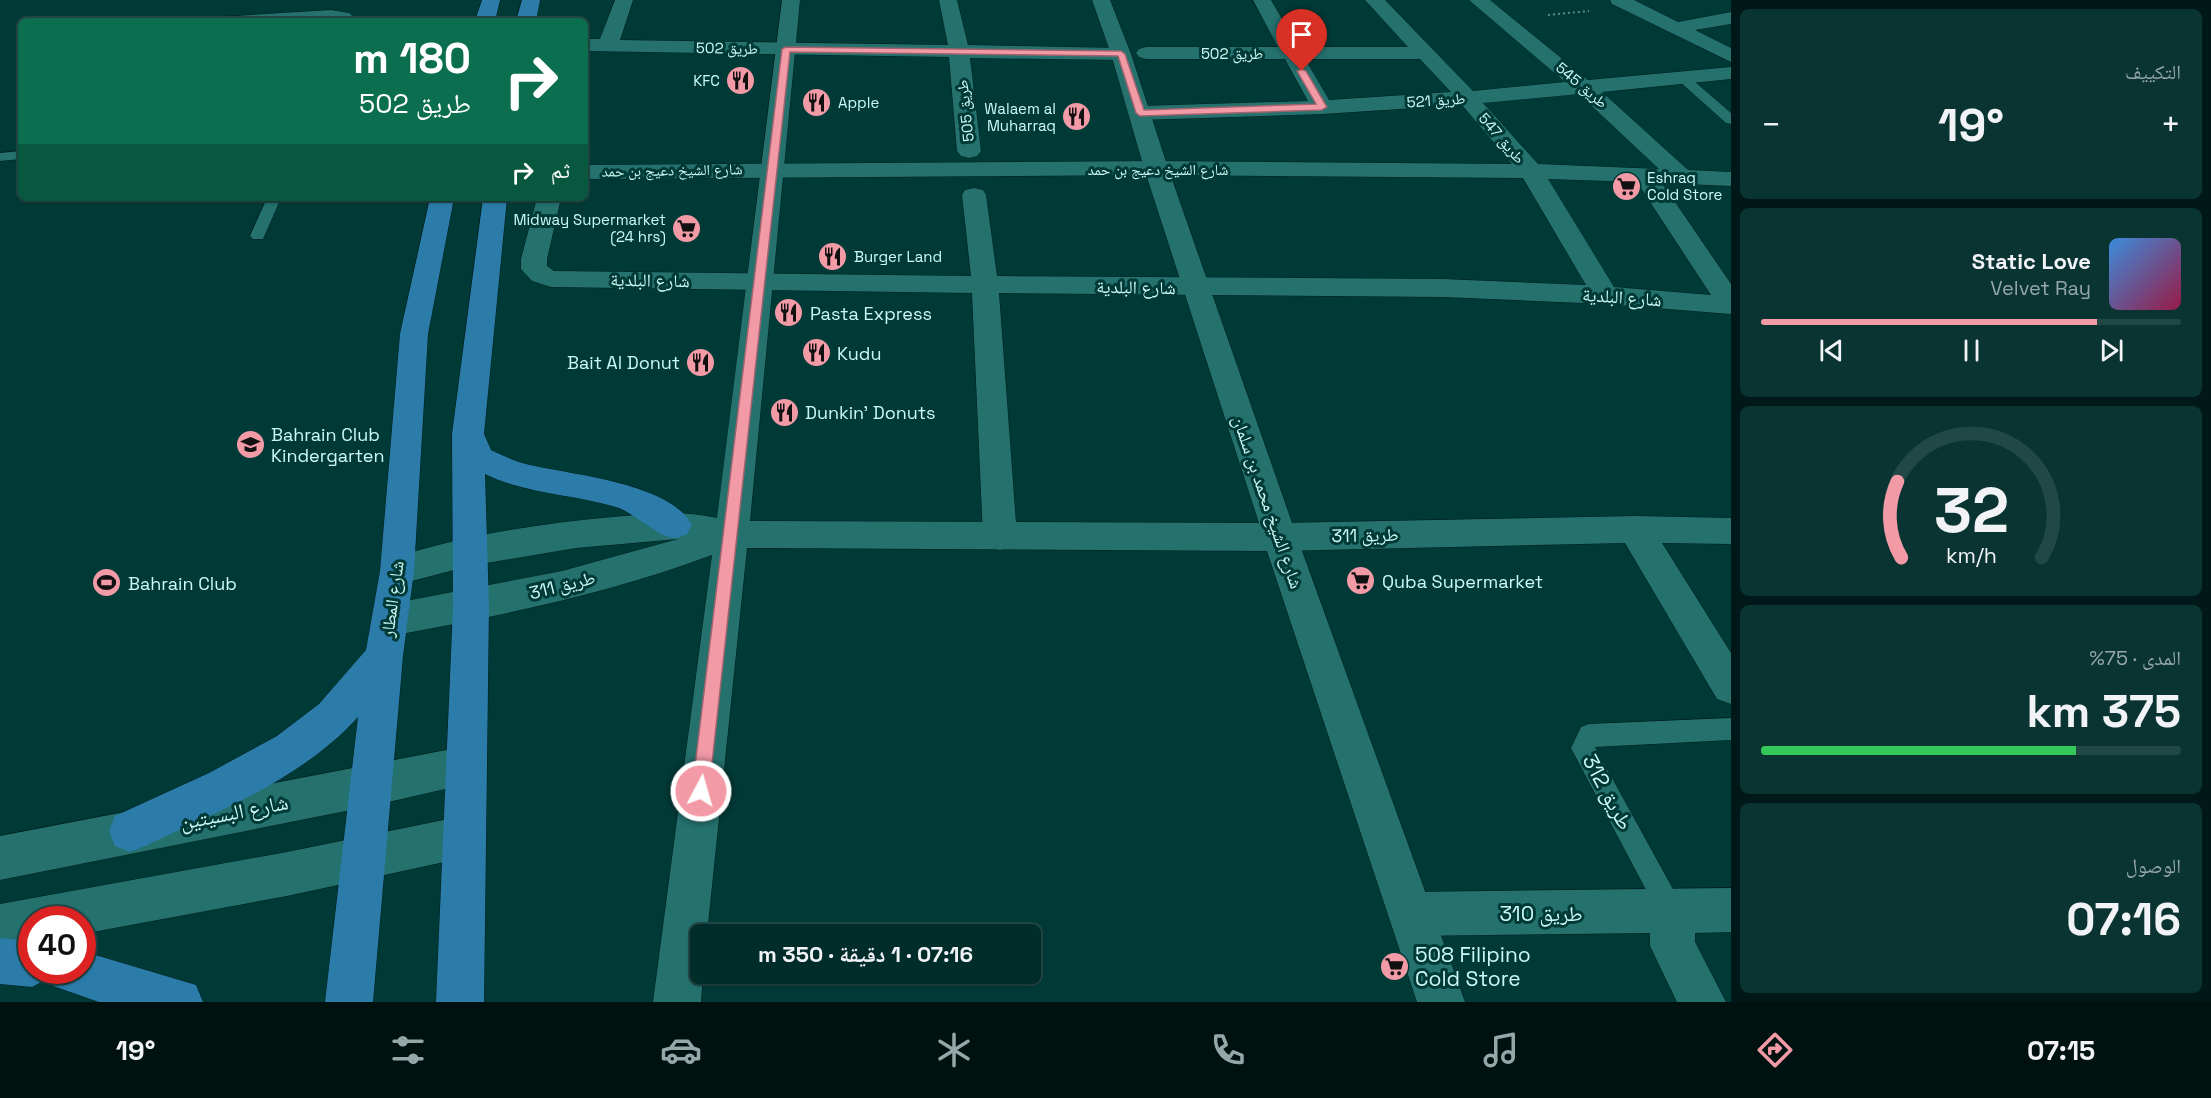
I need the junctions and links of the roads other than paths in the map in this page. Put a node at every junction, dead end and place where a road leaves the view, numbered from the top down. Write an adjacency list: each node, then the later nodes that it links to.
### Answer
1 (491, 0): 15 (main road)
2 (531, 0): 16 (main road)
3 (624, 0): 19 (street)
4 (790, 0): 20 (street)
5 (948, 0): 21 (street, طريق 505)
6 (1101, 0): 23 (street, شارع الشيخ محمد بن سلمان)
7 (1262, 0): 24 (street)
8 (1374, 0): 22 (street, طريق 547)
9 (1479, 0): 28 (street, طريق 545)
10 (1626, 1): 17 (street)
11 (1713, 5): 12 (street)
12 (1731, 16): 17 (street)
13 (251, 18): 14 (lane)
14 (348, 18)
15 (486, 18)
16 (527, 18)
17 (1675, 28): 25 (street)
18 (588, 45): 19 (street, طريق 502)
19 (608, 45): 20 (street, طريق 502)
20 (786, 49): 21 (street, طريق 502); 37 (street)
21 (959, 51): 23 (street, طريق 502); 33 (street, طريق 505)
22 (1426, 52): 24 (street, طريق 502); 29 (street, طريق 547)
23 (1134, 53): 24 (street, طريق 502); 31 (street, شارع الشيخ محمد بن سلمان)
24 (1291, 53): 30 (street)
25 (1731, 56)
26 (1731, 73): 27 (street, طريق 521)
27 (1683, 78): 28 (street, طريق 521); 32 (lane)
28 (1585, 87): 29 (street, طريق 521); 41 (street, طريق 545)
29 (1467, 98): 30 (street, طريق 521); 38 (street, طريق 547)
30 (1322, 107): 31 (street, طريق 521)
31 (1140, 113): 36 (street, شارع الشيخ محمد بن سلمان)
32 (1731, 120)
33 (969, 151)
34 (18, 155): 35 (lane)
35 (0, 157)
36 (1156, 168): 37 (street, شارع الشيخ دعيج بن حمد); 38 (street, شارع الشيخ دعيج بن حمد); 51 (street, شارع الشيخ محمد بن سلمان)
37 (773, 170): 39 (street, شارع الشيخ دعيج بن حمد); 49 (street)
38 (1531, 171): 40 (street, شارع الشيخ دعيج بن حمد); 52 (street, طريق 547)
39 (588, 172)
40 (1644, 175): 41 (street, شارع الشيخ دعيج بن حمد); 53 (street)
41 (1680, 176): 42 (street, شارع الشيخ دعيج بن حمد)
42 (1731, 179)
43 (974, 195): 50 (street)
44 (273, 201): 48 (lane)
45 (440, 201): 62 (main road, شارع المطار)
46 (495, 201): 54 (main road)
47 (548, 201): 49 (street, شارع البلدية)
48 (258, 236)
49 (761, 282): 50 (street, شارع البلدية); 58 (street)
50 (985, 285): 51 (street, شارع البلدية); 59 (street)
51 (1196, 287): 52 (street, شارع البلدية); 60 (street, شارع الشيخ محمد بن سلمان)
52 (1605, 295): 53 (street, شارع البلدية)
53 (1731, 304)
54 (468, 434): 55 (main road); 61 (main road)
55 (675, 525): 58 (street, طريق 311); 61 (street, طريق 311)
56 (1635, 529): 57 (street, طريق 311); 60 (street, طريق 311); 65 (street)
57 (1731, 531)
58 (730, 534): 59 (street, طريق 311); 63 (street, طريق 311); 85 (street)
59 (1000, 536): 60 (street, طريق 311)
60 (1280, 537): 76 (street, شارع الشيخ محمد بن سلمان)
61 (469, 552): 62 (street, طريق 311); 63 (main road)
62 (398, 572): 64 (main road, شارع المطار)
63 (471, 607): 64 (street, طريق 311); 67 (main road)
64 (387, 638): 68 (main road, شارع المطار); 69 (main road)
65 (1731, 687)
66 (1731, 729): 75 (lane, طريق 312)
67 (467, 765): 68 (street, شارع البسيتين); 70 (main road)
68 (370, 786): 69 (street, شارع البسيتين); 72 (main road, شارع المطار)
69 (130, 831): 71 (street, شارع البسيتين)
70 (463, 837): 72 (street); 84 (main road)
71 (0, 858)
72 (365, 858): 73 (street); 83 (main road, شارع المطار)
73 (96, 909)
74 (1731, 910): 75 (street, طريق 310)
75 (1671, 911): 76 (street, طريق 310); 87 (street)
76 (1411, 914): 86 (street, شارع الشيخ محمد بن سلمان)
77 (18, 923): 78 (street)
78 (0, 926)
79 (0, 961): 80 (main road)
80 (18, 963)
81 (96, 978): 82 (main road)
82 (179, 1002)
83 (349, 1002)
84 (460, 1002)
85 (677, 1002)
86 (1442, 1002)
87 (1702, 1002)

